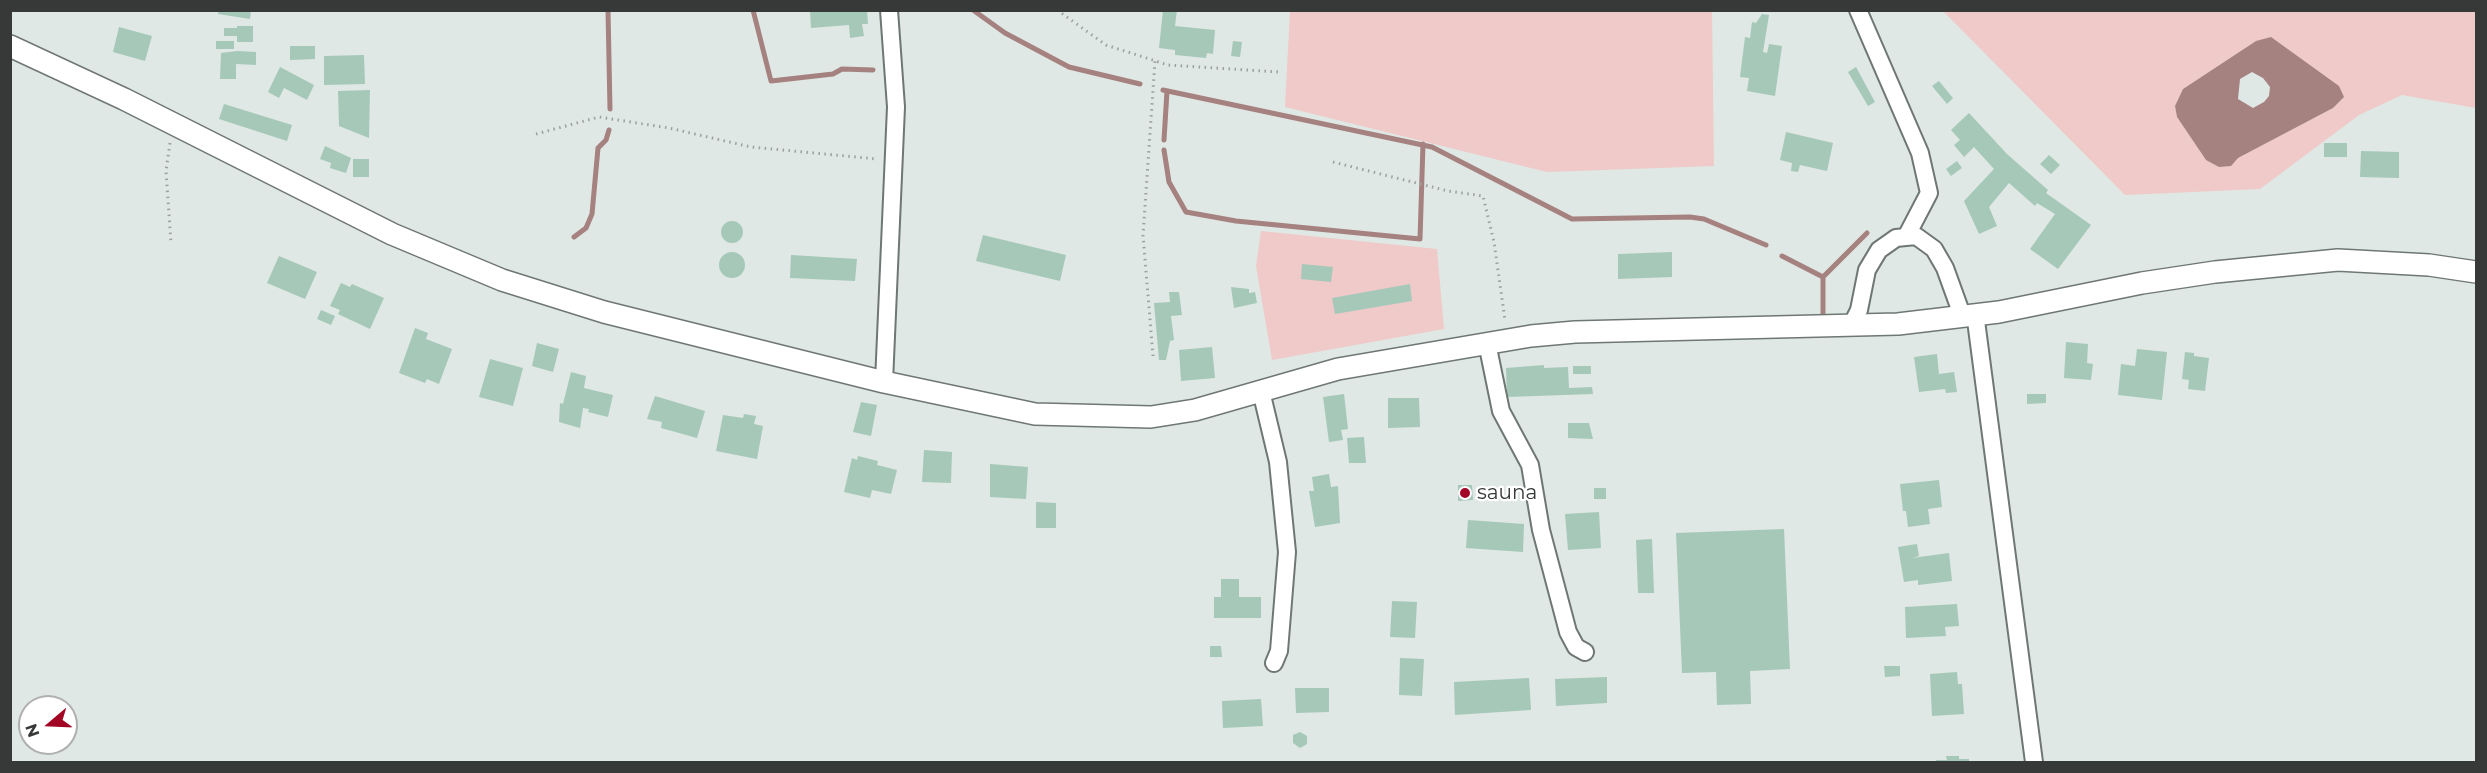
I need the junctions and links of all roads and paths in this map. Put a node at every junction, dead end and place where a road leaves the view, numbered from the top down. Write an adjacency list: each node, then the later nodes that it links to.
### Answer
1 (890, 10): 9 (street)
2 (1057, 10): 5 (path)
3 (1858, 10): 11 (street)
4 (10, 46): 7 (street)
5 (1155, 61): 6 (path); 17 (path)
6 (1279, 72)
7 (174, 124): 12 (path); 18 (street)
8 (536, 134): 9 (path)
9 (894, 161): 18 (street)
10 (1333, 162): 16 (path)
11 (1906, 237): 14 (street); 15 (street)
12 (171, 243)
13 (2476, 272): 14 (street)
14 (1969, 314): 15 (street); 22 (street)
15 (1851, 326): 16 (street)
16 (1498, 341): 19 (street); 20 (street)
17 (1153, 356)
18 (884, 382): 19 (street)
19 (1261, 391): 21 (street)
20 (1585, 652)
21 (1274, 663)
22 (2034, 762)

